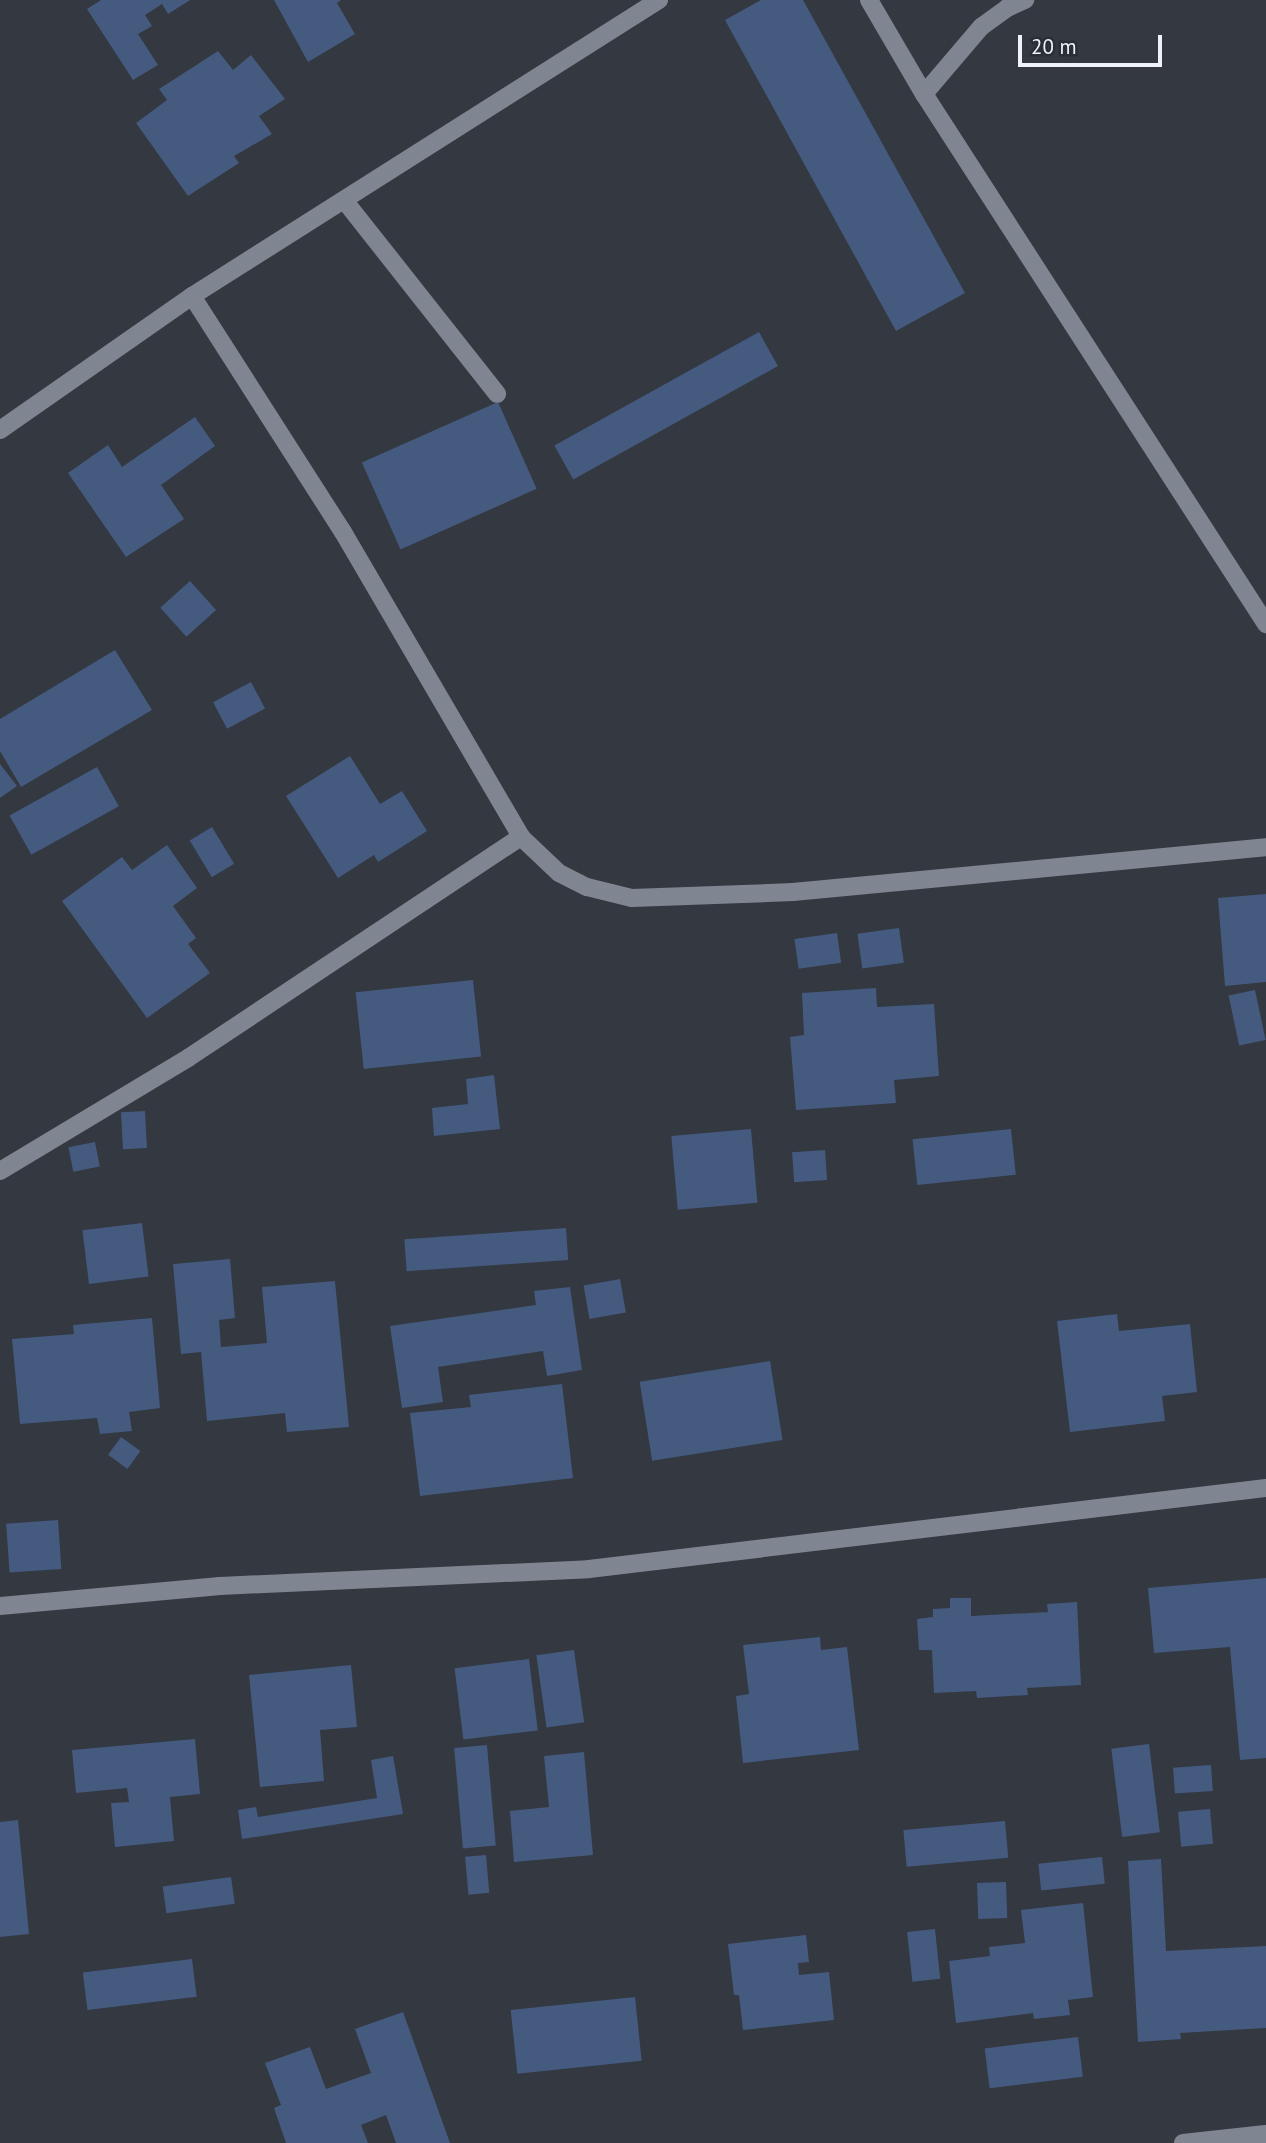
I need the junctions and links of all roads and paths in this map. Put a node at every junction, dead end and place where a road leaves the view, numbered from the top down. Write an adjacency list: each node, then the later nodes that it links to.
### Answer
1 (659, 0): 5 (street)
2 (869, 0): 4 (street)
3 (1024, 0): 4 (street)
4 (923, 94): 9 (street)
5 (344, 200): 6 (street); 7 (street)
6 (192, 296): 8 (street); 10 (street)
7 (497, 394)
8 (0, 430)
9 (1266, 624)
10 (521, 837): 11 (street); 12 (street)
11 (1266, 847)
12 (0, 1171)
13 (1266, 1488): 14 (street)
14 (0, 1606)
15 (1266, 2134): 16 (street)
16 (1183, 2143)

